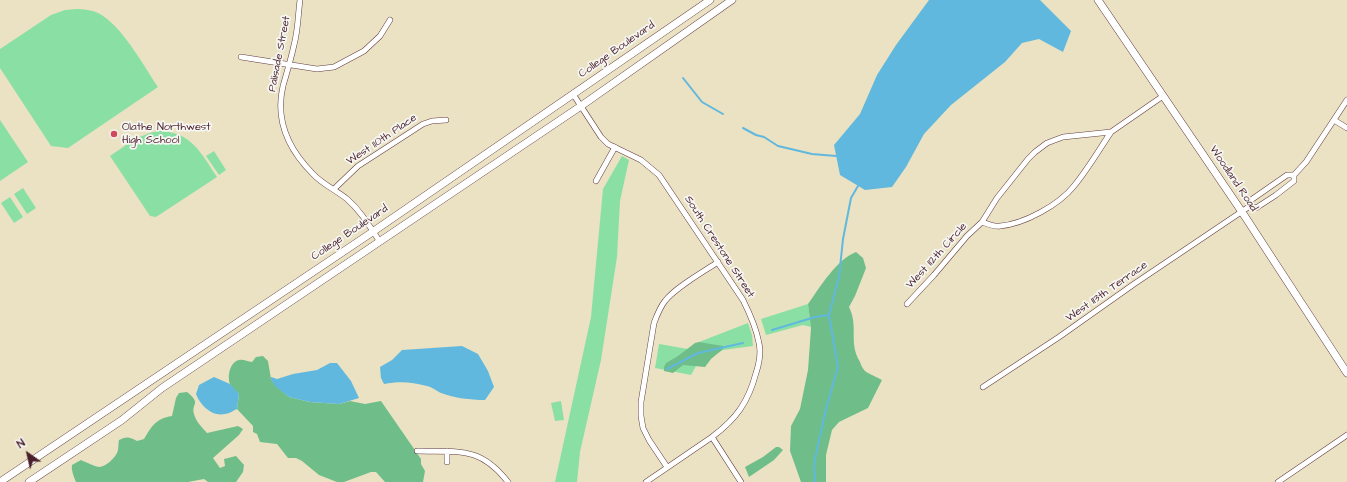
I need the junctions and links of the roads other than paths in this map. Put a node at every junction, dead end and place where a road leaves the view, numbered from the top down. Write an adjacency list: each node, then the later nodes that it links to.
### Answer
1 (300, 0): 7 (street, Palisade Street)
2 (710, 0): 8 (main road, College Boulevard)
3 (732, 0): 11 (main road)
4 (1098, 0): 9 (main road, Woodland Road)
5 (390, 20): 7 (street)
6 (241, 57): 7 (street)
7 (290, 65): 19 (street, Palisade Street)
8 (573, 94): 11 (street, South Crestone Street); 23 (main road, College Boulevard)
9 (1164, 96): 15 (street, West 112th Circle); 21 (main road, Woodland Road)
10 (1347, 100): 13 (street)
11 (580, 106): 16 (street, South Crestone Street); 24 (main road)
12 (446, 120): 19 (street, West 110th Place)
13 (1334, 120): 14 (street); 17 (street)
14 (1347, 128)
15 (1111, 132): 22 (street, West 112th Circle); 22 (street, West 112th Circle)
16 (616, 147): 18 (street); 25 (street, South Crestone Street)
17 (1294, 175): 20 (street); 20 (street)
18 (596, 181)
19 (334, 189): 23 (street, Palisade Street)
20 (1250, 206): 21 (street, West 113th Terrace)
21 (1242, 212): 27 (main road, Woodland Road); 28 (street, West 113th Terrace)
22 (982, 222): 26 (street, West 112th Circle)
23 (372, 232): 24 (street, Palisade Street); 36 (main road, College Boulevard)
24 (380, 242): 37 (main road)
25 (718, 262): 30 (street, South Crestone Street); 34 (street)
26 (907, 304)
27 (1347, 373)
28 (983, 387)
29 (1347, 435): 40 (street)
30 (712, 438): 34 (street, South Crestone Street); 35 (street)
31 (417, 451): 32 (street)
32 (447, 451): 33 (street); 38 (street)
33 (447, 462)
34 (667, 467): 39 (street, South Crestone Street)
35 (740, 480)
36 (0, 482)
37 (30, 482)
38 (508, 482)
39 (646, 482)
40 (1278, 482)

